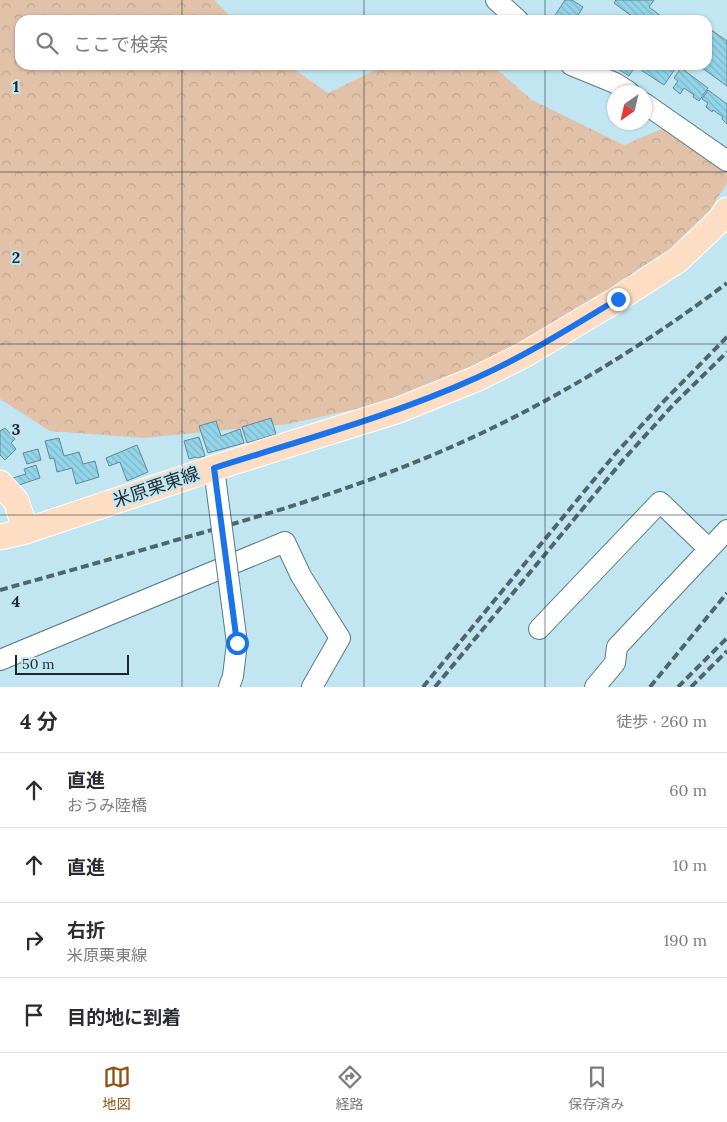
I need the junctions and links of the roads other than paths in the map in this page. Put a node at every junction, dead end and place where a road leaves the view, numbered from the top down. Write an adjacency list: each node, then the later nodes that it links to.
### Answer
1 (496, 0): 2 (street)
2 (512, 15)
3 (583, 70): 4 (street)
4 (618, 85)
5 (652, 109): 6 (street)
6 (727, 161)
7 (727, 210): 8 (main road, 米原栗東線)
8 (214, 468): 11 (main road, 米原栗東線); 16 (street, bridge)
9 (0, 483): 11 (main road)
10 (727, 530): 13 (street)
11 (26, 531): 12 (main road, 米原栗東線)
12 (0, 537)
13 (709, 549): 14 (street); 18 (street)
14 (539, 629)
15 (0, 660): 17 (street)
16 (229, 687)
17 (312, 687)
18 (595, 687)

